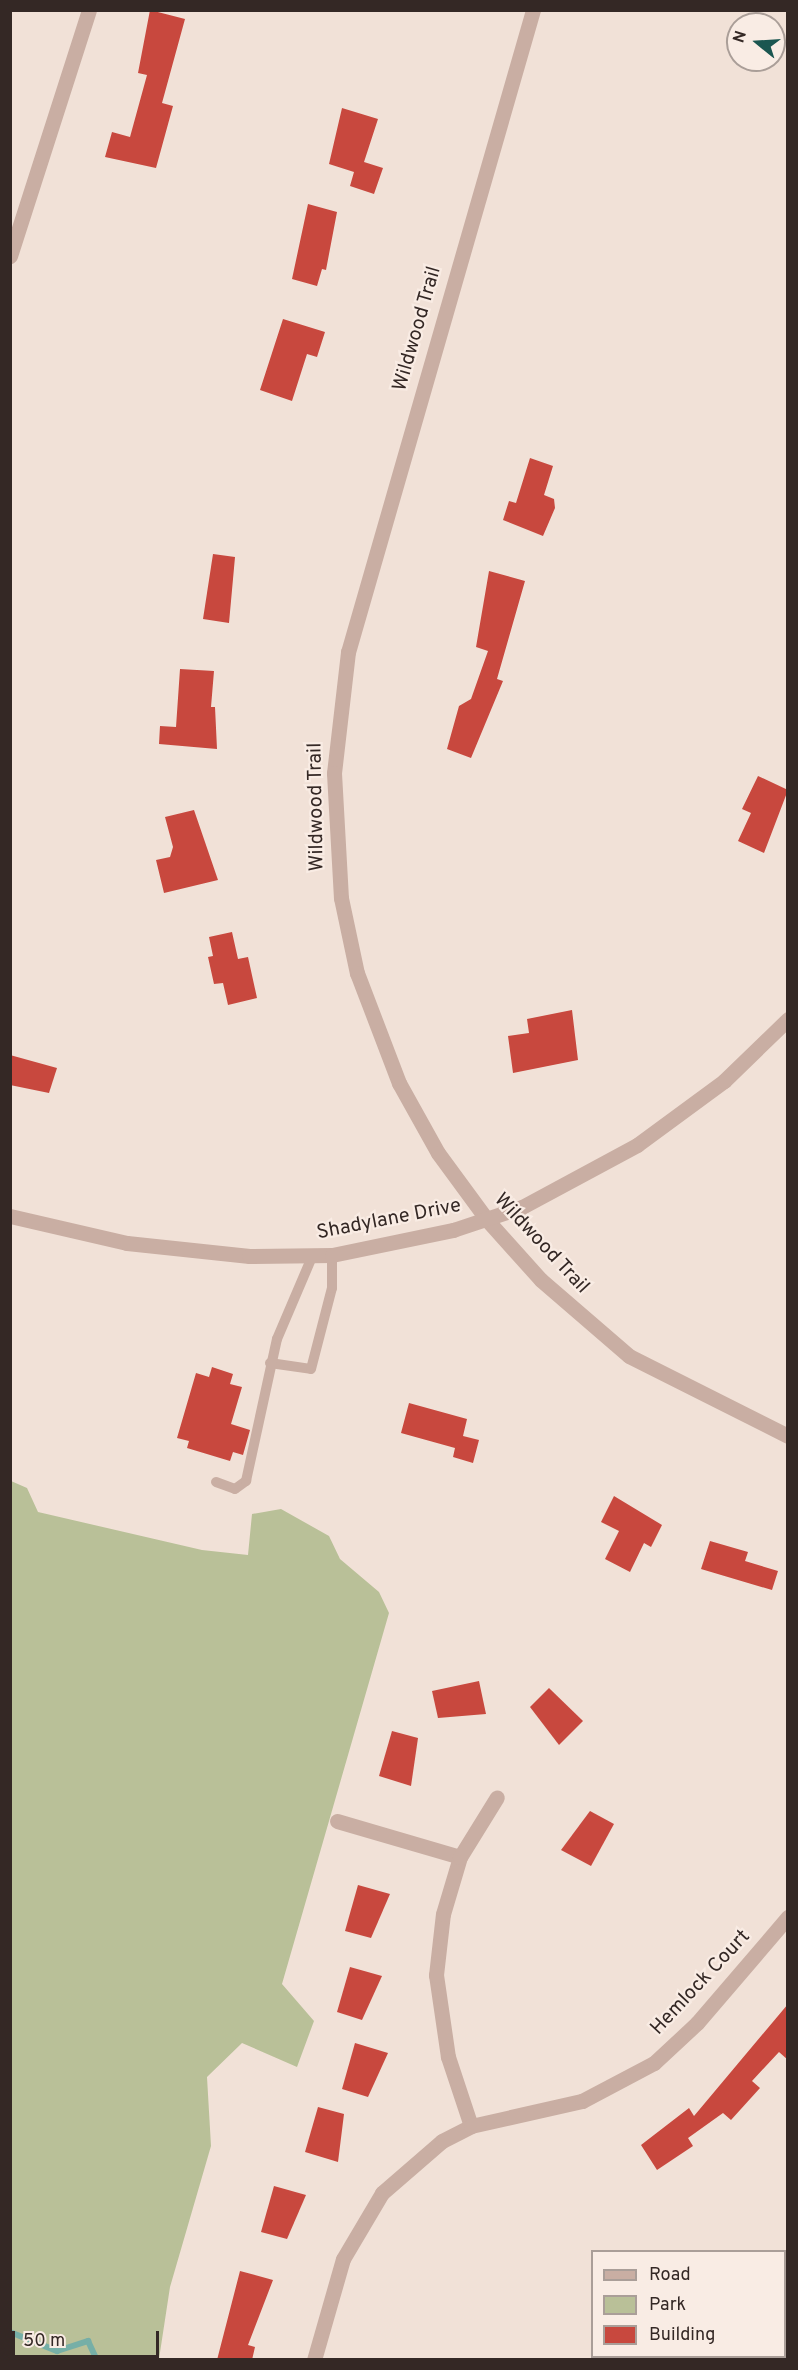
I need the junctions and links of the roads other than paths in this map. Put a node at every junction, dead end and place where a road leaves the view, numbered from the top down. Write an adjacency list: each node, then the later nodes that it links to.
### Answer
1 (89, 10): 3 (street)
2 (533, 10): 6 (street, Wildwood Trail)
3 (10, 256)
4 (788, 1019): 6 (street, Shadylane Drive)
5 (10, 1216): 8 (street, Shadylane Drive)
6 (488, 1221): 7 (street, Shadylane Drive); 10 (street, Wildwood Trail)
7 (332, 1255): 8 (street, Shadylane Drive); 9 (lane)
8 (312, 1257): 9 (lane)
9 (270, 1363): 11 (lane)
10 (788, 1436)
11 (216, 1482)
12 (498, 1797): 14 (street)
13 (337, 1821): 14 (street)
14 (460, 1857): 16 (street)
15 (788, 1917): 16 (street, Hemlock Court)
16 (471, 2126): 17 (street, Hemlock Court)
17 (314, 2360)

